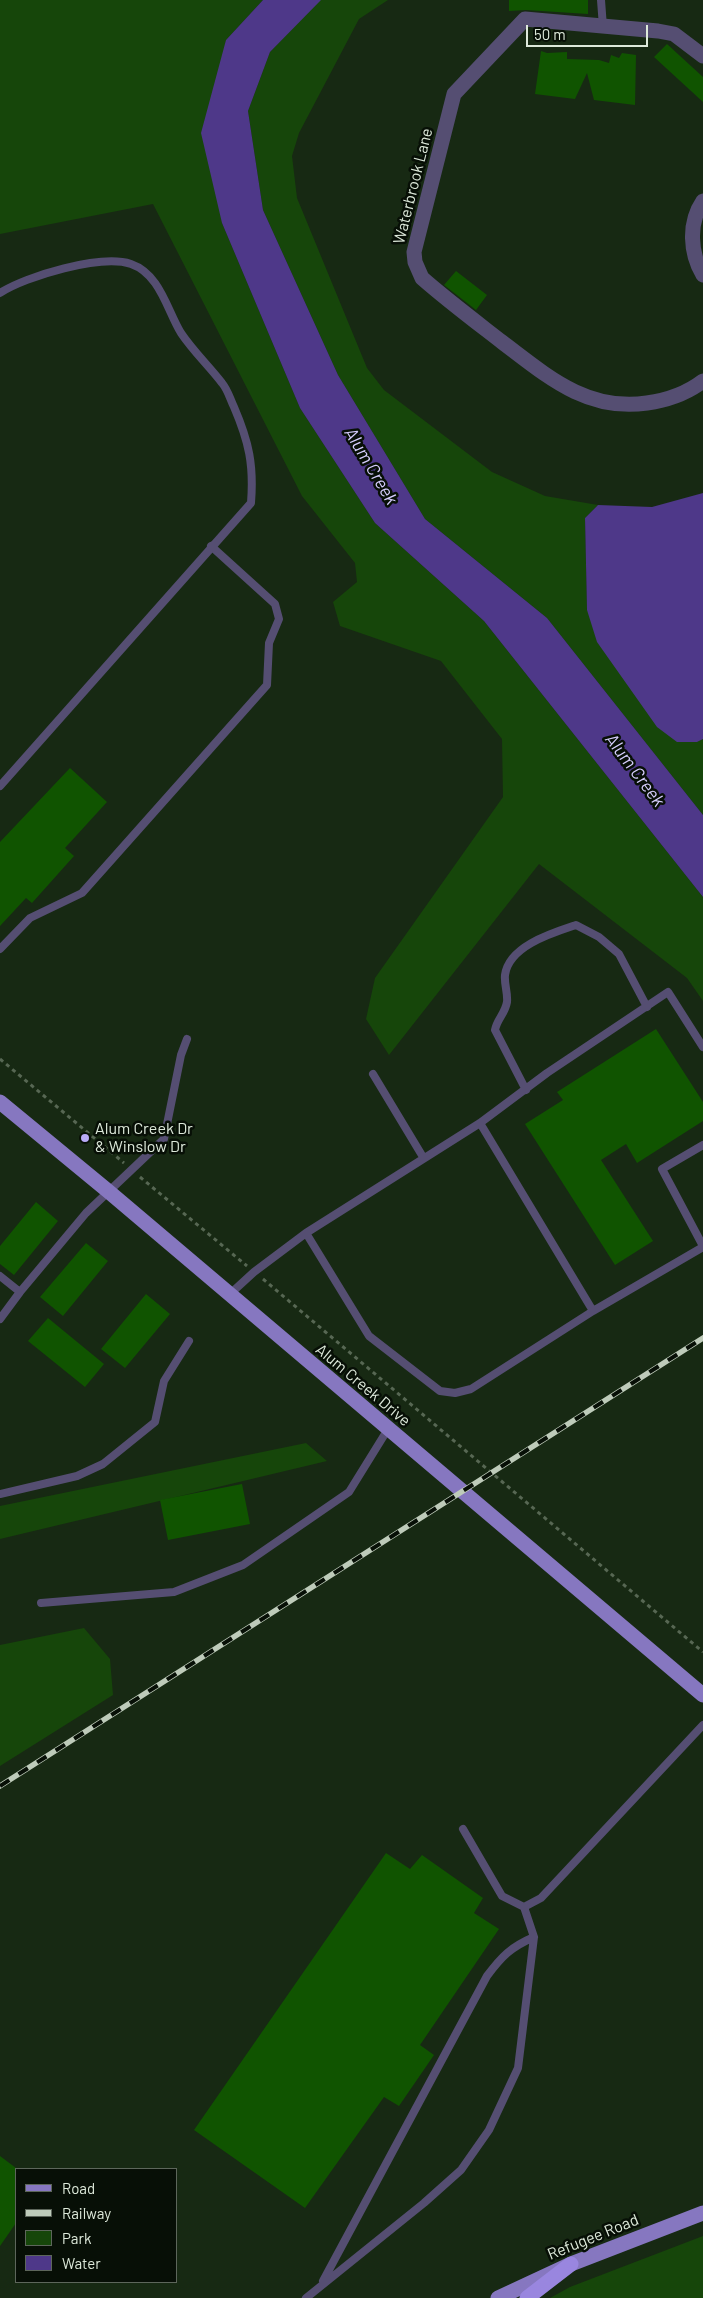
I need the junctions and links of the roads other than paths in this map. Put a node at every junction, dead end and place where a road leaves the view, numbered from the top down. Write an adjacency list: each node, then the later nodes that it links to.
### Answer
1 (601, 0): 2 (lane)
2 (603, 26): 3 (street, Waterbrook Lane); 7 (street, Waterbrook Lane)
3 (703, 56)
4 (703, 201): 5 (street)
5 (703, 275)
6 (0, 293): 8 (lane)
7 (703, 381)
8 (211, 546): 9 (lane); 10 (lane)
9 (0, 786)
10 (0, 949)
11 (646, 1007): 13 (lane); 15 (lane); 15 (lane)
12 (187, 1039): 20 (lane)
13 (703, 1047)
14 (373, 1074): 19 (lane)
15 (526, 1090): 17 (lane)
16 (0, 1102): 20 (main road, Alum Creek Drive)
17 (480, 1123): 19 (lane); 26 (lane)
18 (703, 1145): 22 (lane)
19 (424, 1157): 21 (lane)
20 (108, 1191): 24 (lane); 25 (main road, Alum Creek Drive)
21 (306, 1233): 25 (lane); 26 (lane)
22 (703, 1247): 26 (lane)
23 (0, 1276): 24 (lane)
24 (20, 1292): 27 (lane)
25 (230, 1294): 29 (main road, Alum Creek Drive)
26 (593, 1311)
27 (0, 1319)
28 (189, 1341): 31 (lane)
29 (388, 1430): 32 (lane); 33 (main road, Alum Creek Drive)
30 (0, 1485): 31 (lane)
31 (1, 1494)
32 (41, 1603)
33 (703, 1695)
34 (703, 1724): 36 (lane)
35 (464, 1829): 36 (lane)
36 (524, 1907): 37 (lane)
37 (534, 1937): 40 (lane); 40 (lane)
38 (703, 2213): 39 (main road, Refugee Road)
39 (571, 2264): 42 (main road, Refugee Road); 43 (highway)
40 (320, 2285): 41 (lane)
41 (306, 2298)
42 (498, 2298)
43 (527, 2298)

